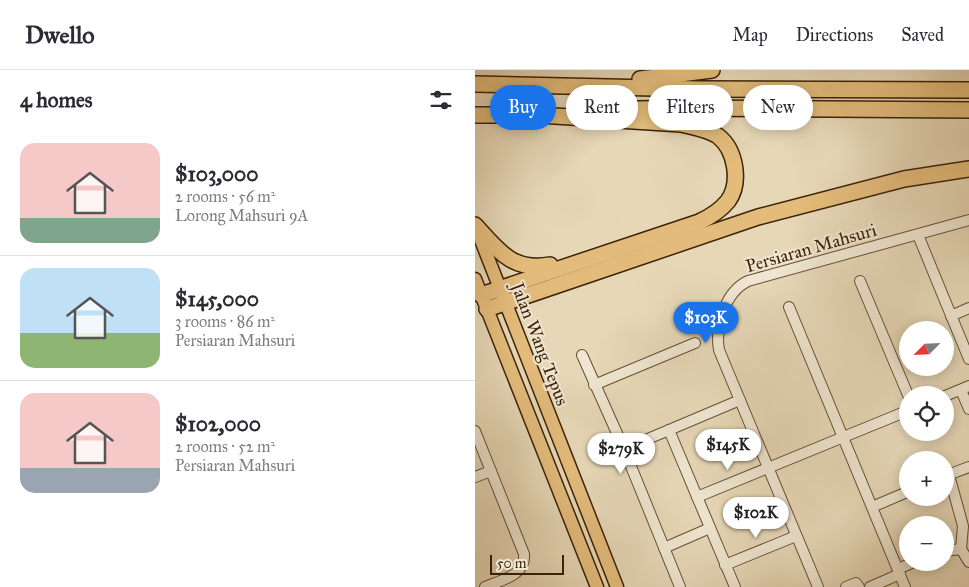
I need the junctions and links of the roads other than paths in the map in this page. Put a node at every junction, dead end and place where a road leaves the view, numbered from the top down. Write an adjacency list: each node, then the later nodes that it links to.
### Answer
1 (712, 70): 3 (highway)
2 (475, 84): 3 (highway)
3 (578, 85)
4 (638, 87): 5 (highway)
5 (969, 90)
6 (969, 110): 9 (highway)
7 (475, 114): 8 (highway)
8 (490, 114)
9 (556, 115)
10 (556, 117): 15 (highway)
11 (969, 169): 18 (highway)
12 (969, 220): 14 (street)
13 (475, 225): 15 (highway); 18 (main road, Jalan Wang Tepus)
14 (918, 234): 22 (street); 29 (street, Persiaran Mahsuri)
15 (600, 254): 18 (highway)
16 (475, 279): 19 (main road, Jalan Wang Tepus)
17 (859, 281): 27 (street)
18 (502, 295): 19 (highway); 55 (main road, Jalan Wang Tepus)
19 (484, 302): 53 (main road, Jalan Wang Tepus)
20 (789, 307): 34 (street)
21 (969, 308): 22 (street)
22 (951, 316): 25 (street)
23 (695, 343): 26 (street)
24 (582, 355): 26 (street)
25 (969, 359)
26 (594, 384): 35 (street)
27 (903, 386)
28 (965, 388): 30 (street)
29 (740, 400): 32 (street); 37 (street, Persiaran Mahsuri)
30 (969, 409)
31 (899, 414): 34 (street)
32 (669, 430): 35 (street); 42 (street)
33 (475, 432): 38 (street)
34 (843, 437): 37 (street); 44 (street)
35 (624, 449): 47 (street)
36 (969, 466): 39 (street)
37 (768, 468): 42 (street); 46 (street, Persiaran Mahsuri)
38 (491, 471): 40 (street); 54 (street)
39 (954, 473)
40 (475, 477)
41 (899, 495): 44 (street)
42 (697, 497): 45 (street)
43 (954, 498): 48 (street)
44 (872, 507): 52 (street)
45 (710, 528): 47 (street); 51 (street)
46 (795, 536): 51 (street); 58 (street, Persiaran Mahsuri)
47 (664, 548): 56 (street)
48 (961, 549): 49 (street); 50 (street)
49 (954, 550)
50 (969, 562)
51 (725, 565): 57 (street)
52 (899, 571): 61 (street); 62 (street)
53 (595, 585)
54 (485, 587)
55 (617, 587)
56 (680, 587)
57 (735, 587)
58 (818, 587)
59 (846, 587): 60 (street)
60 (859, 587)
61 (869, 587)
62 (905, 587)

